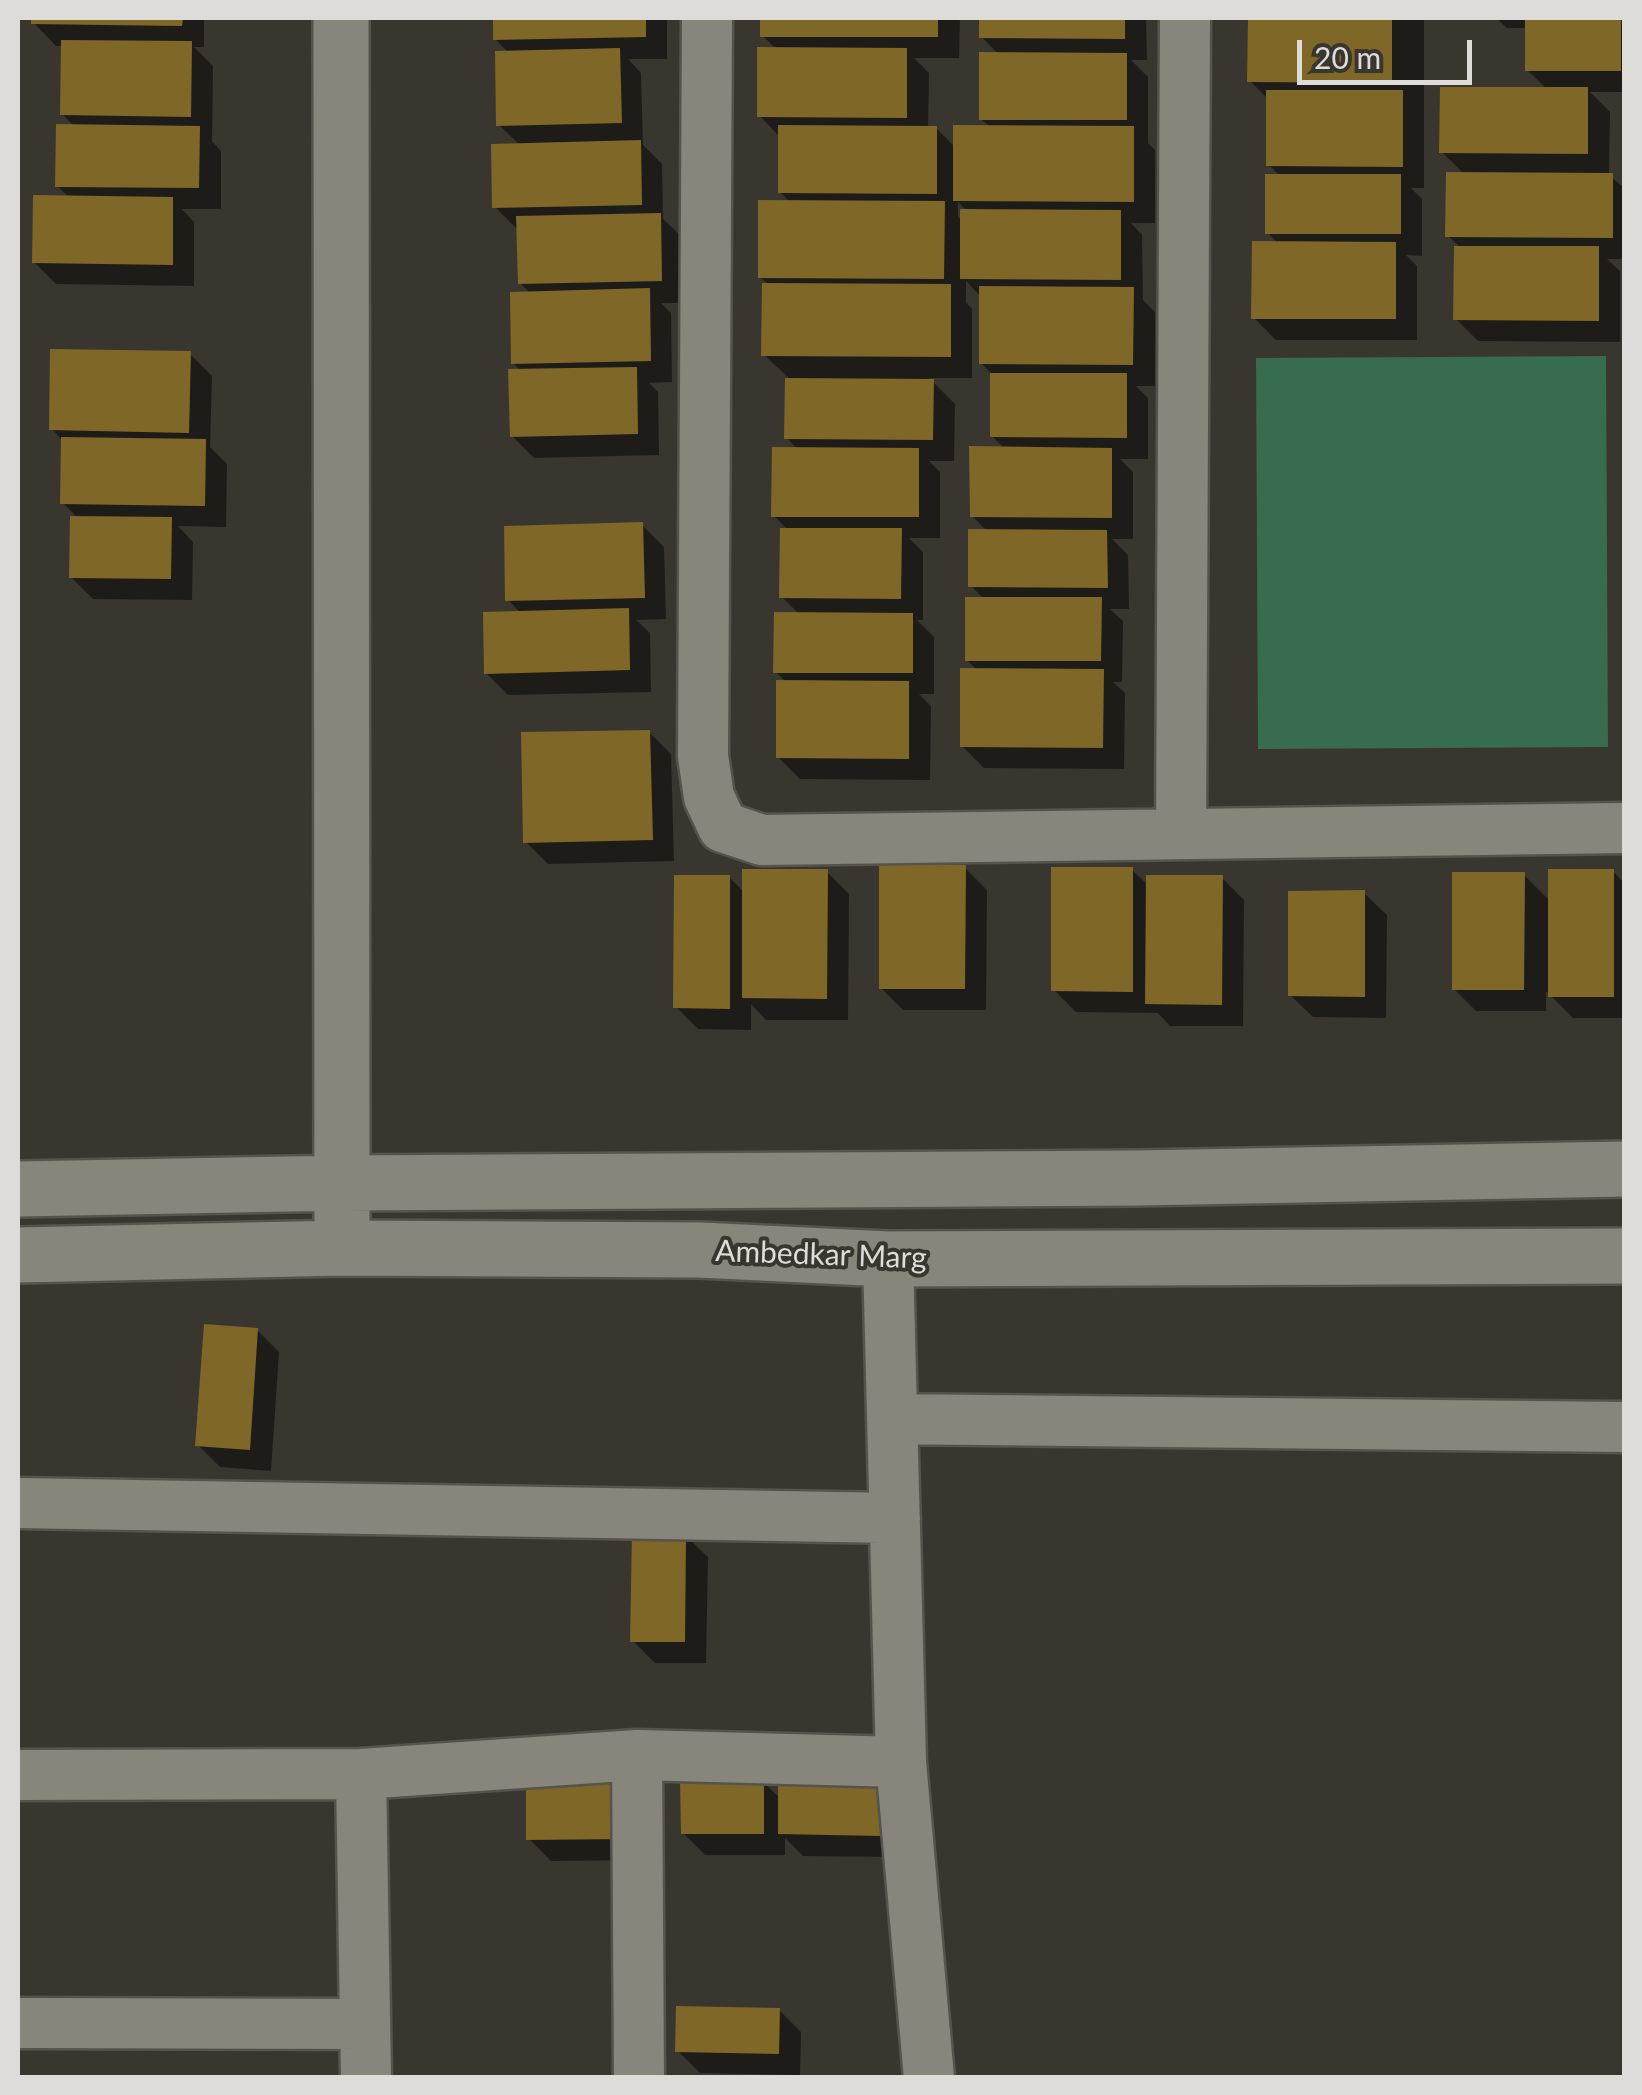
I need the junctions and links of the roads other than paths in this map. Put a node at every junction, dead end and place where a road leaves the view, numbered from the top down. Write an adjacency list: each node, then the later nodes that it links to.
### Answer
1 (341, 18): 7 (street)
2 (707, 18): 5 (street)
3 (1186, 18): 5 (street)
4 (1624, 828): 5 (street)
5 (1181, 834)
6 (1624, 1169): 7 (street)
7 (342, 1182): 8 (street); 9 (street)
8 (18, 1189)
9 (343, 1248): 10 (street, Ambedkar Marg); 12 (street, Ambedkar Marg)
10 (18, 1256)
11 (1624, 1256): 12 (street, Ambedkar Marg)
12 (888, 1260): 13 (street)
13 (892, 1420): 14 (street); 16 (street)
14 (1624, 1427)
15 (18, 1503): 16 (street)
16 (896, 1518): 18 (street)
17 (637, 1755): 18 (street); 19 (street); 24 (street)
18 (900, 1762): 25 (street)
19 (361, 1774): 20 (street); 22 (street)
20 (18, 1775)
21 (18, 2024): 22 (street)
22 (366, 2024): 23 (street)
23 (366, 2078)
24 (639, 2078)
25 (930, 2078)

